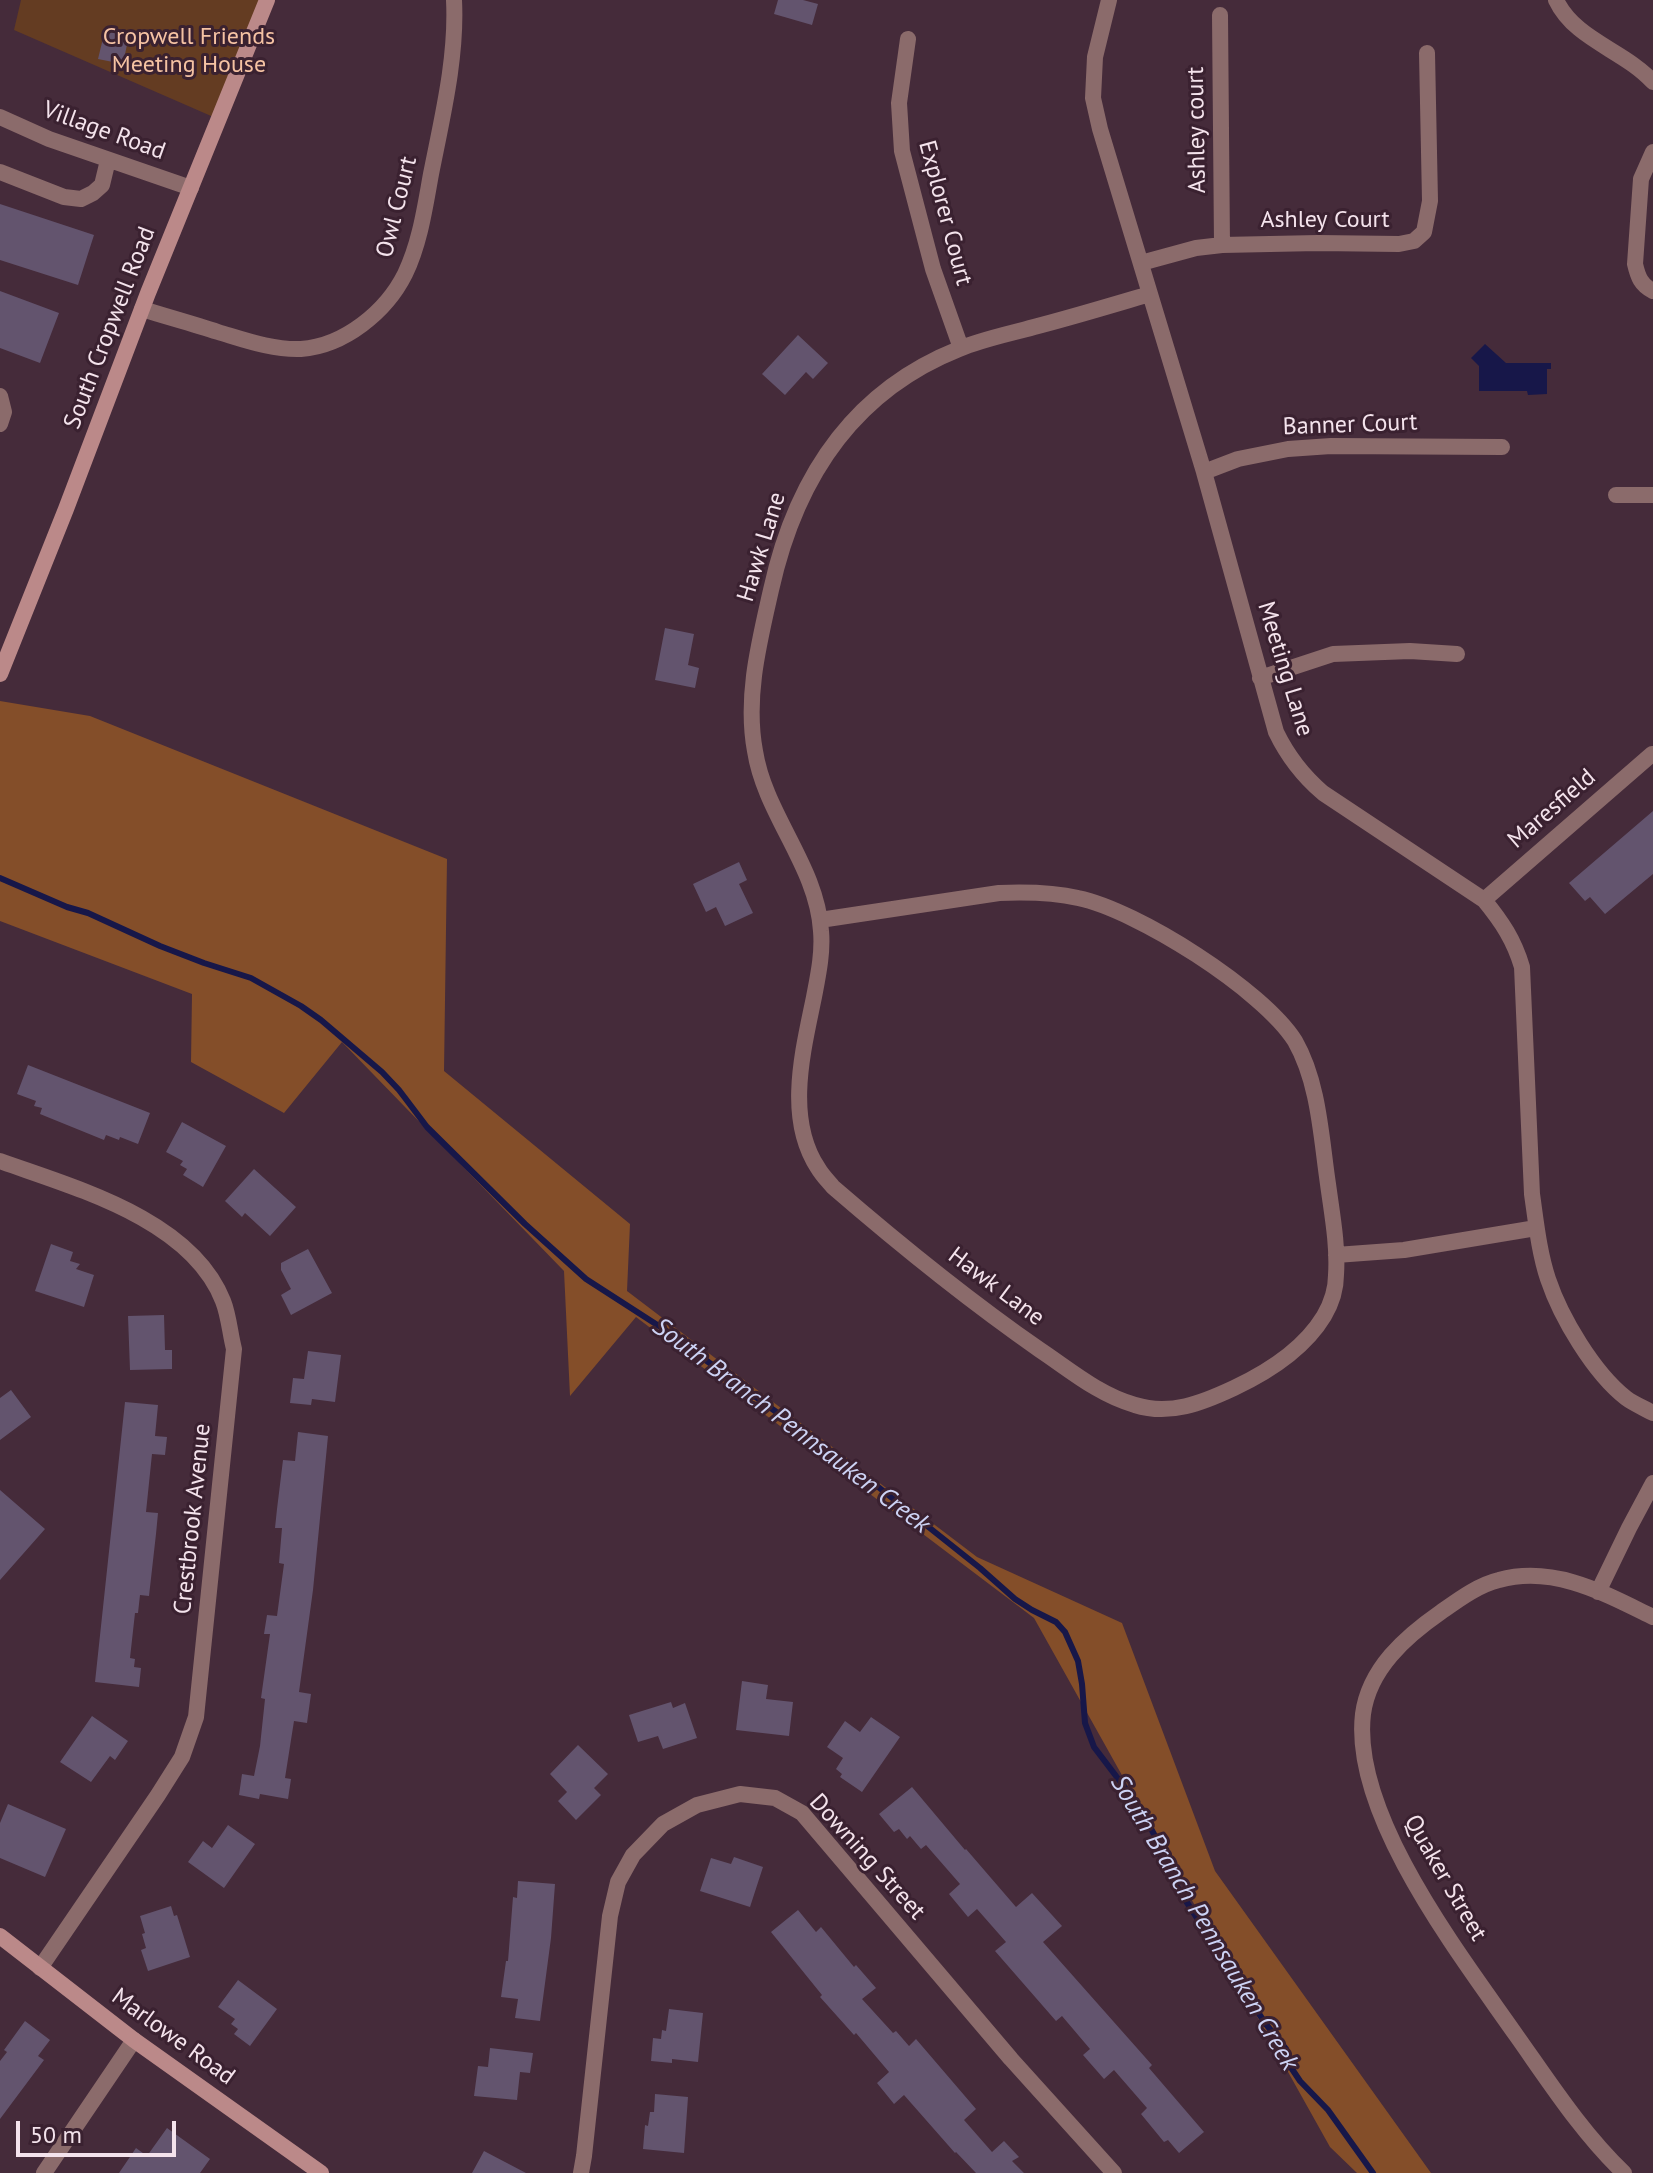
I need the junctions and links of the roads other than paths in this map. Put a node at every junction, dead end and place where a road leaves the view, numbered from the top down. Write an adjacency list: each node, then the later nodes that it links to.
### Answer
1 (267, 0): 13 (street, South Cropwell Road)
2 (454, 0): 18 (street, Owl Court)
3 (1109, 0): 15 (street, Meeting Lane)
4 (1556, 0): 8 (street)
5 (1220, 15): 14 (street, Ashley court)
6 (908, 39): 19 (street, Explorer Court)
7 (1427, 53): 14 (street, Ashley Court)
8 (1653, 82)
9 (0, 117): 11 (street, Village Road)
10 (1653, 152): 16 (street)
11 (108, 160): 12 (street); 13 (street, Village Road)
12 (0, 172)
13 (191, 188): 18 (street, South Cropwell Road)
14 (1222, 245): 15 (street, Ashley Court)
15 (1141, 263): 17 (street, Meeting Lane)
16 (1653, 291)
17 (1150, 294): 19 (street, Hawk Lane); 23 (street, Meeting Lane)
18 (142, 309): 27 (street, South Cropwell Road)
19 (961, 348): 31 (street, Hawk Lane)
20 (0, 396): 21 (street)
21 (0, 424)
22 (1502, 447): 23 (street, Banner Court)
23 (1204, 472): 28 (street, Meeting Lane)
24 (1616, 495): 25 (street)
25 (1653, 495)
26 (1457, 654): 28 (street)
27 (0, 674)
28 (1260, 678): 30 (street, Meeting Lane)
29 (1652, 754): 30 (street, Maresfield)
30 (1484, 900): 33 (street, Meeting Lane)
31 (820, 920): 34 (street, Hawk Lane); 34 (street, Hawk Lane)
32 (0, 1161): 40 (street, Crestbrook Avenue)
33 (1536, 1228): 34 (street); 35 (street, Meeting Lane)
34 (1336, 1255)
35 (1653, 1413)
36 (1653, 1483): 37 (street)
37 (1598, 1592): 38 (street, Quaker Street); 46 (street, Quaker Street)
38 (1653, 1617)
39 (0, 1936): 40 (street, Marlowe Road)
40 (40, 1968): 41 (street, Marlowe Road)
41 (134, 2040): 42 (street); 43 (street, Marlowe Road)
42 (44, 2173)
43 (321, 2173)
44 (581, 2173): 45 (street, Downing Street)
45 (1114, 2173)
46 (1624, 2173)

